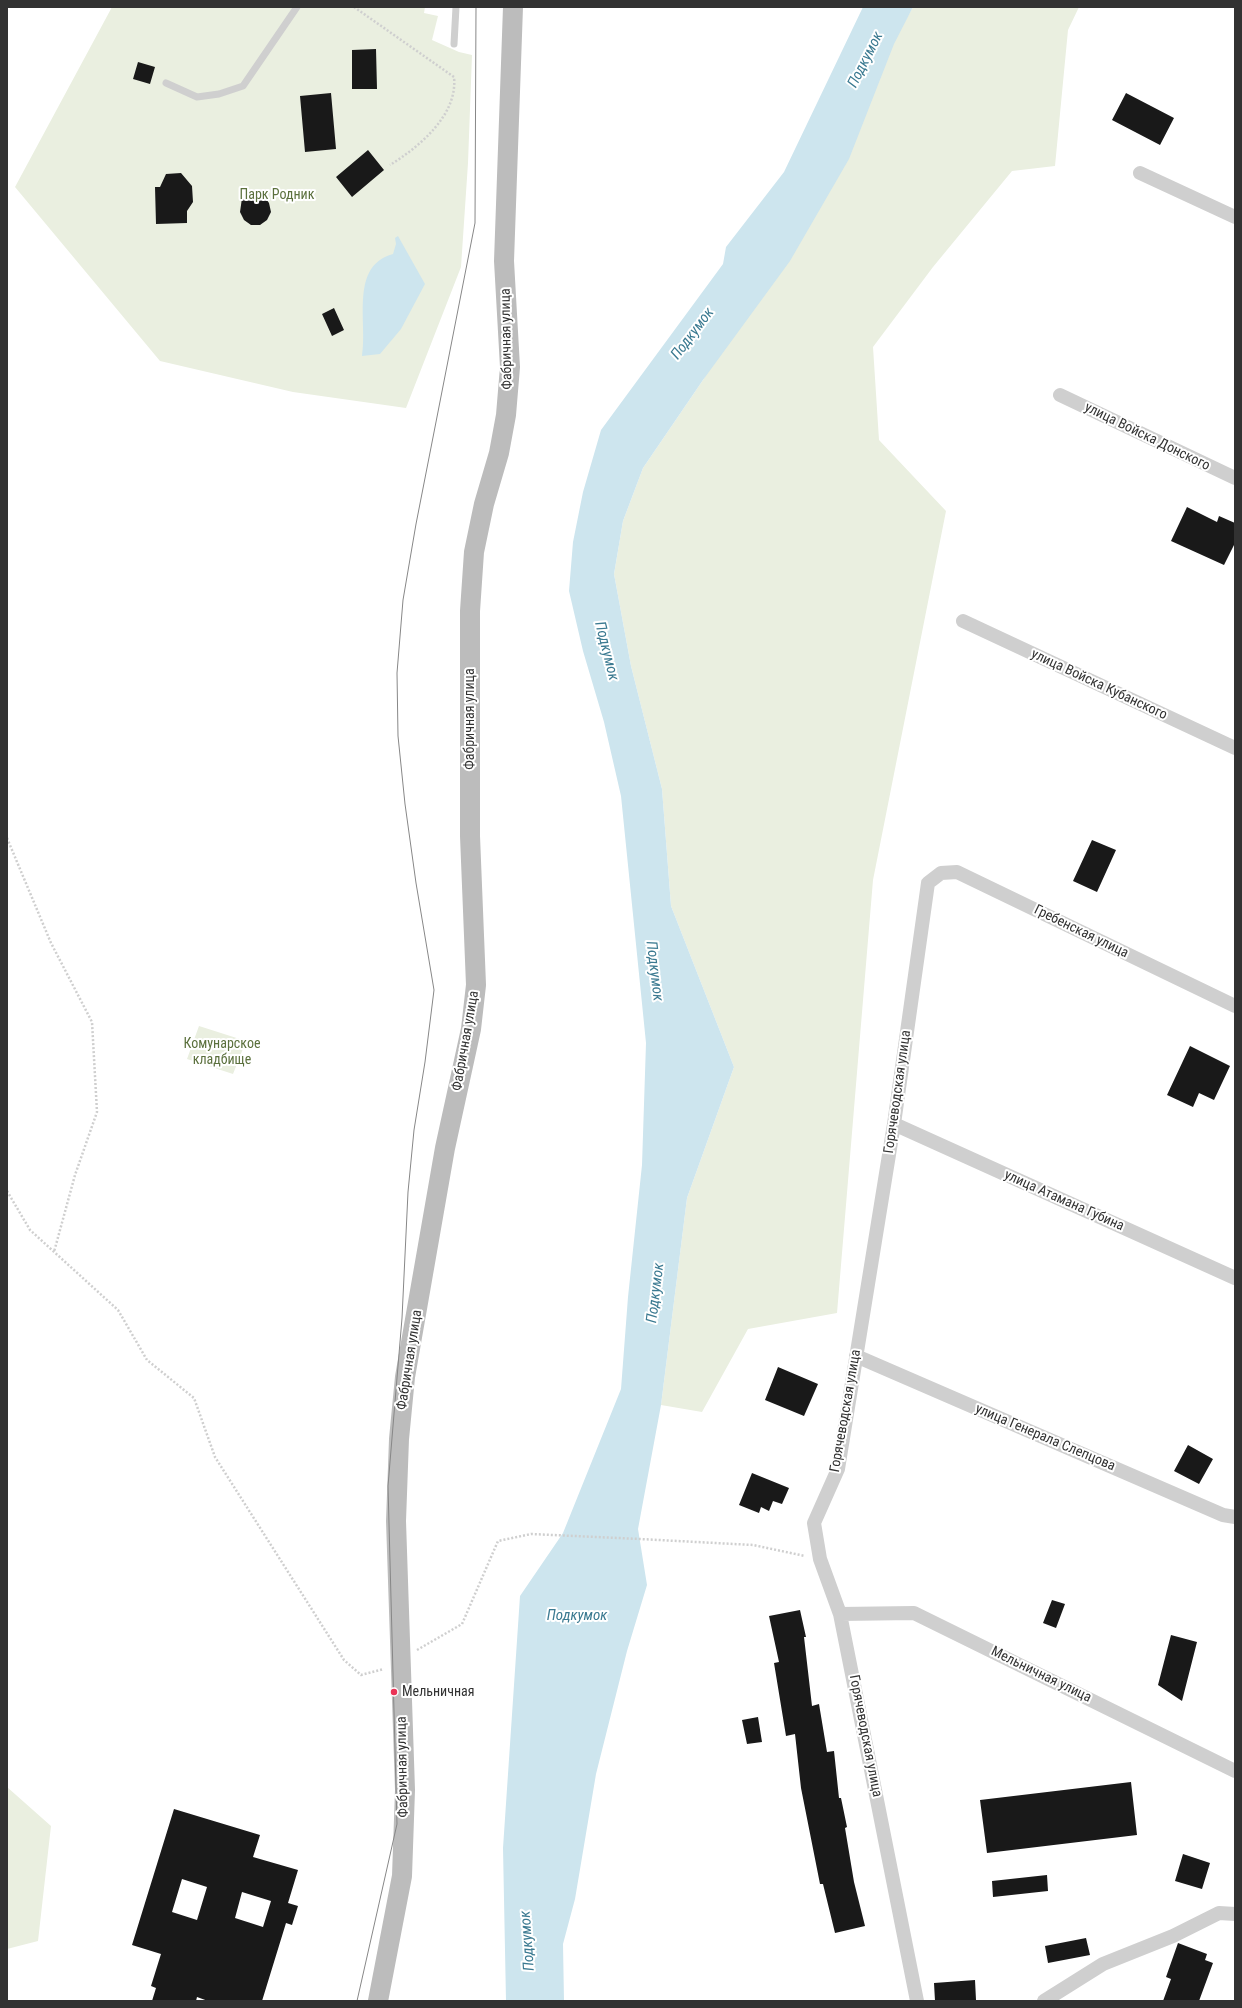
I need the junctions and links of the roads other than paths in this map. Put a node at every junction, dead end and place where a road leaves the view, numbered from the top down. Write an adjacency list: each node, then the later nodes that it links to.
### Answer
1 (297, 7): 5 (lane)
2 (456, 7): 4 (lane)
3 (513, 7): 21 (main road, Фабричная улица)
4 (454, 44)
5 (166, 83)
6 (1140, 173): 7 (street)
7 (1235, 217)
8 (1060, 395): 9 (street, улица Войска Донского)
9 (1235, 478)
10 (963, 621): 11 (street, улица Войска Кубанского)
11 (1235, 748)
12 (928, 883): 13 (street, Гребенская улица); 14 (street, Горячеводская улица)
13 (1235, 1006)
14 (894, 1124): 15 (street, улица Атамана Губина); 16 (street, Горячеводская улица)
15 (1235, 1278)
16 (856, 1356): 17 (street, улица Генерала Слепцова); 18 (street, Горячеводская улица)
17 (1235, 1517)
18 (840, 1614): 19 (street, Мельничная улица); 22 (street, Горячеводская улица)
19 (1235, 1771)
20 (1235, 1914): 23 (street)
21 (378, 2001)
22 (917, 2001)
23 (1044, 2001)

